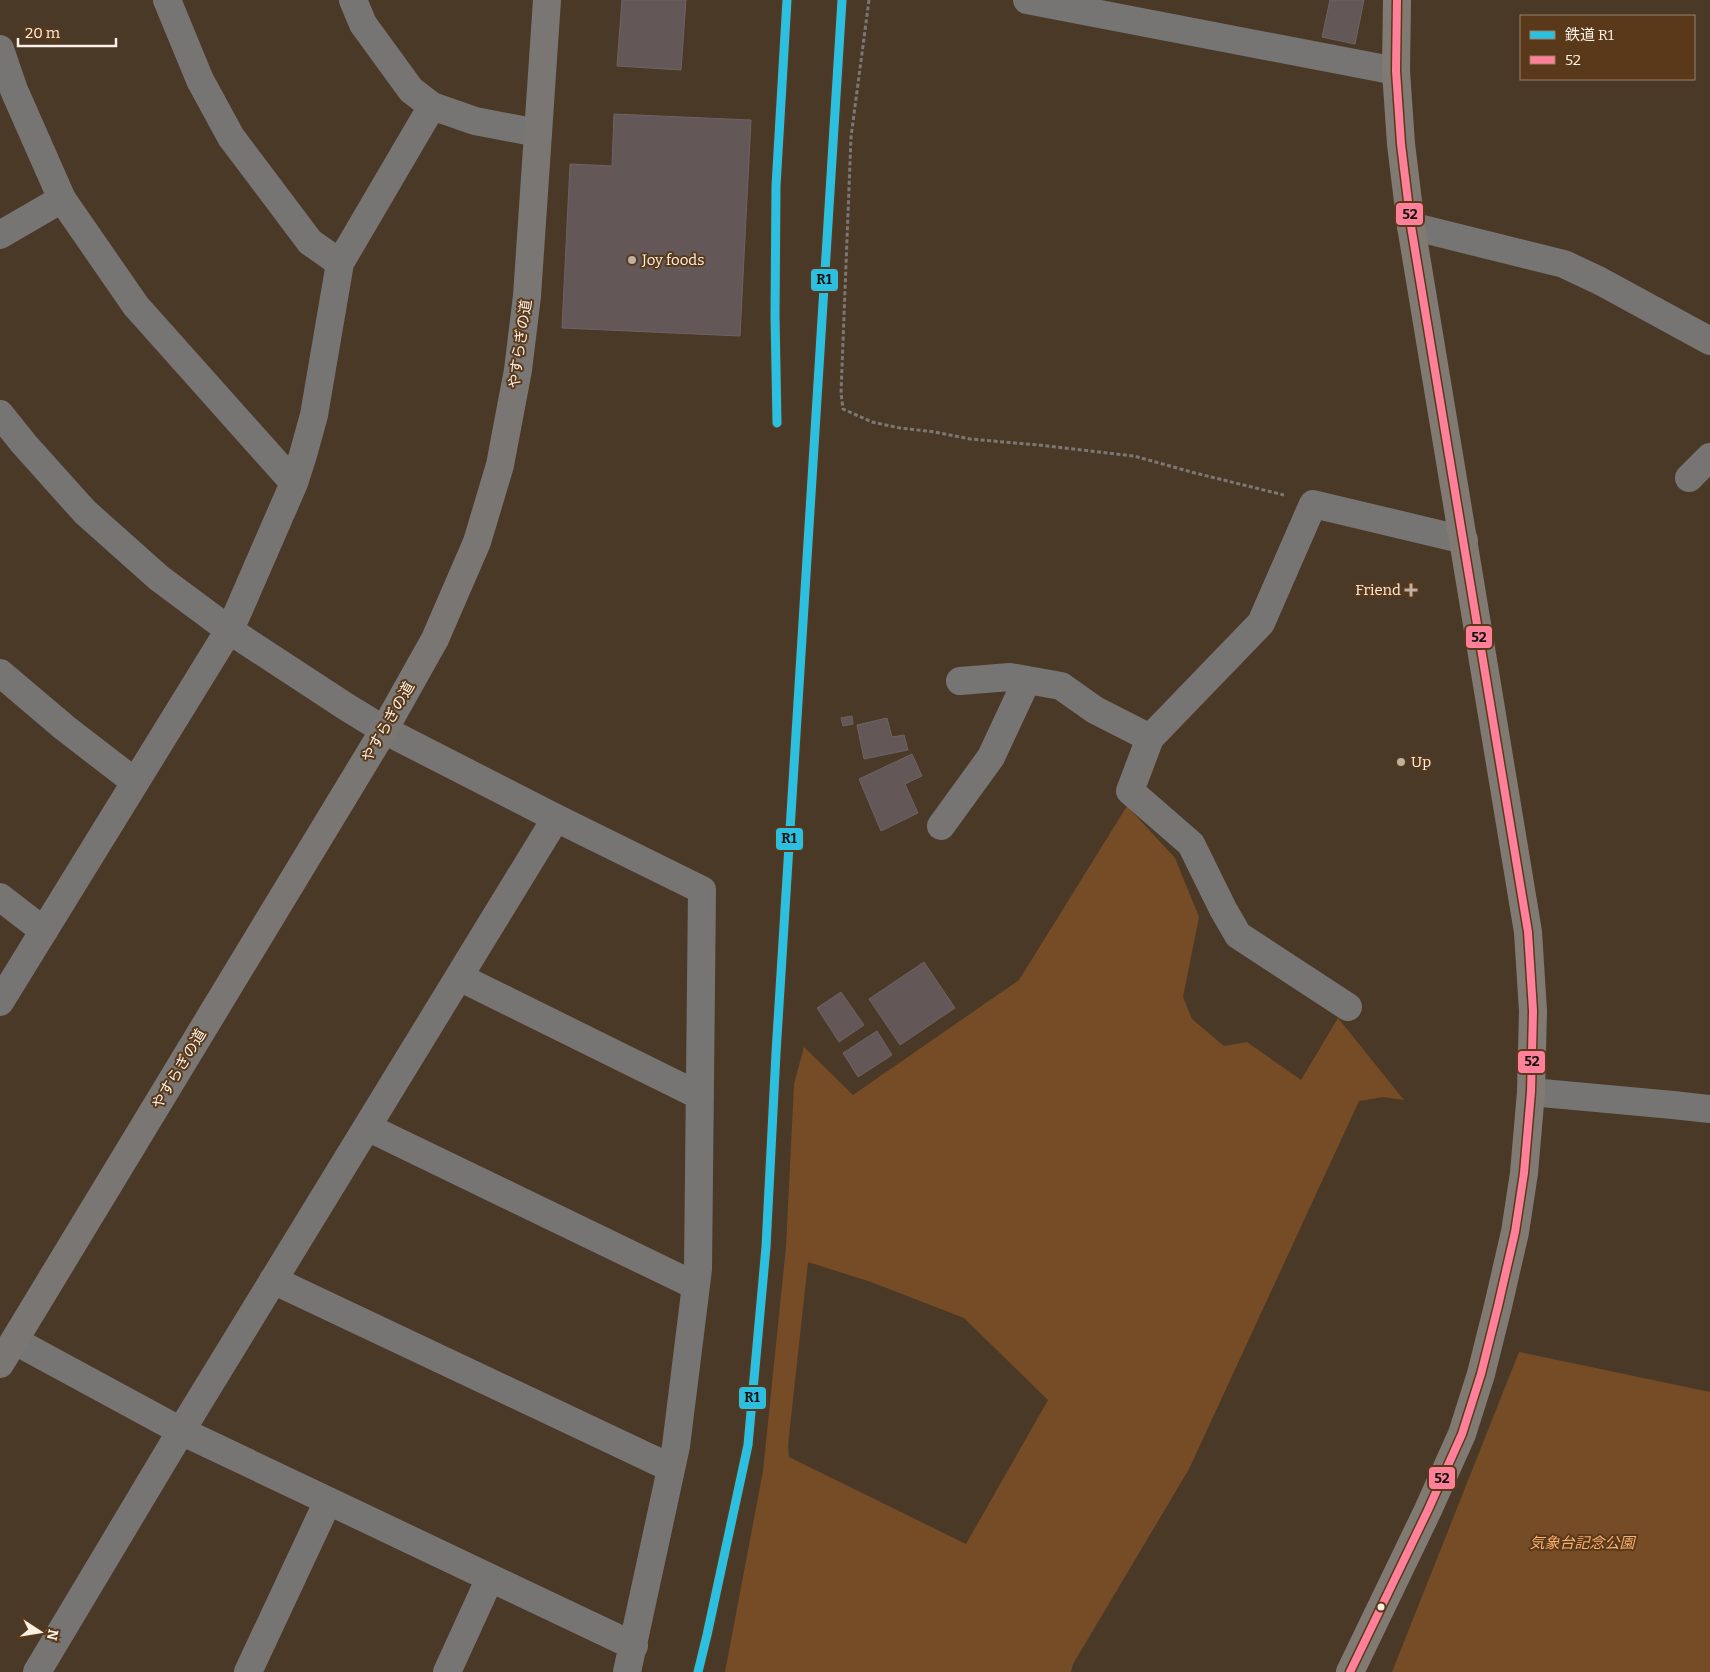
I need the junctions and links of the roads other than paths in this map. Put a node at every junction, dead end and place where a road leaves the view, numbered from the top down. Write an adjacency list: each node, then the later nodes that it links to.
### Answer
1 (167, 0): 13 (street)
2 (353, 0): 8 (street)
3 (547, 0): 9 (street, やすらぎの道)
4 (1027, 0): 7 (street)
5 (1397, 0): 7 (highway)
6 (0, 49): 10 (street)
7 (1396, 70): 11 (highway)
8 (432, 106): 9 (street); 13 (street)
9 (538, 133): 24 (street, やすらぎの道)
10 (62, 199): 12 (street); 18 (street)
11 (1412, 226): 14 (street); 19 (highway)
12 (0, 235)
13 (340, 263): 18 (street)
14 (1710, 341)
15 (0, 414): 20 (street)
16 (1710, 457): 17 (street)
17 (1689, 478)
18 (294, 483): 20 (street)
19 (1464, 540): 25 (street); 34 (highway)
20 (229, 630): 24 (street); 26 (street)
21 (0, 673): 26 (street)
22 (1027, 680): 23 (street); 25 (street); 28 (street)
23 (960, 681)
24 (384, 730): 27 (street); 40 (street, やすらぎの道)
25 (1150, 738): 33 (street)
26 (135, 782): 30 (street)
27 (556, 818): 31 (street); 35 (street)
28 (941, 826)
29 (0, 897): 30 (street)
30 (44, 930): 32 (street)
31 (458, 977): 35 (street); 37 (street)
32 (0, 1002)
33 (1348, 1006)
34 (1531, 1092): 36 (street); 50 (highway)
35 (700, 1096): 39 (street)
36 (1710, 1110)
37 (367, 1127): 38 (street); 39 (street)
38 (273, 1280): 42 (street); 43 (street)
39 (696, 1286): 43 (street)
40 (7, 1337): 41 (street, やすらぎの道); 42 (street)
41 (0, 1364)
42 (180, 1431): 44 (street); 47 (street)
43 (671, 1468): 46 (street)
44 (328, 1501): 45 (street); 48 (street)
45 (490, 1578): 46 (street); 49 (street)
46 (631, 1659)
47 (37, 1672)
48 (248, 1672)
49 (446, 1672)
50 (1350, 1672)

